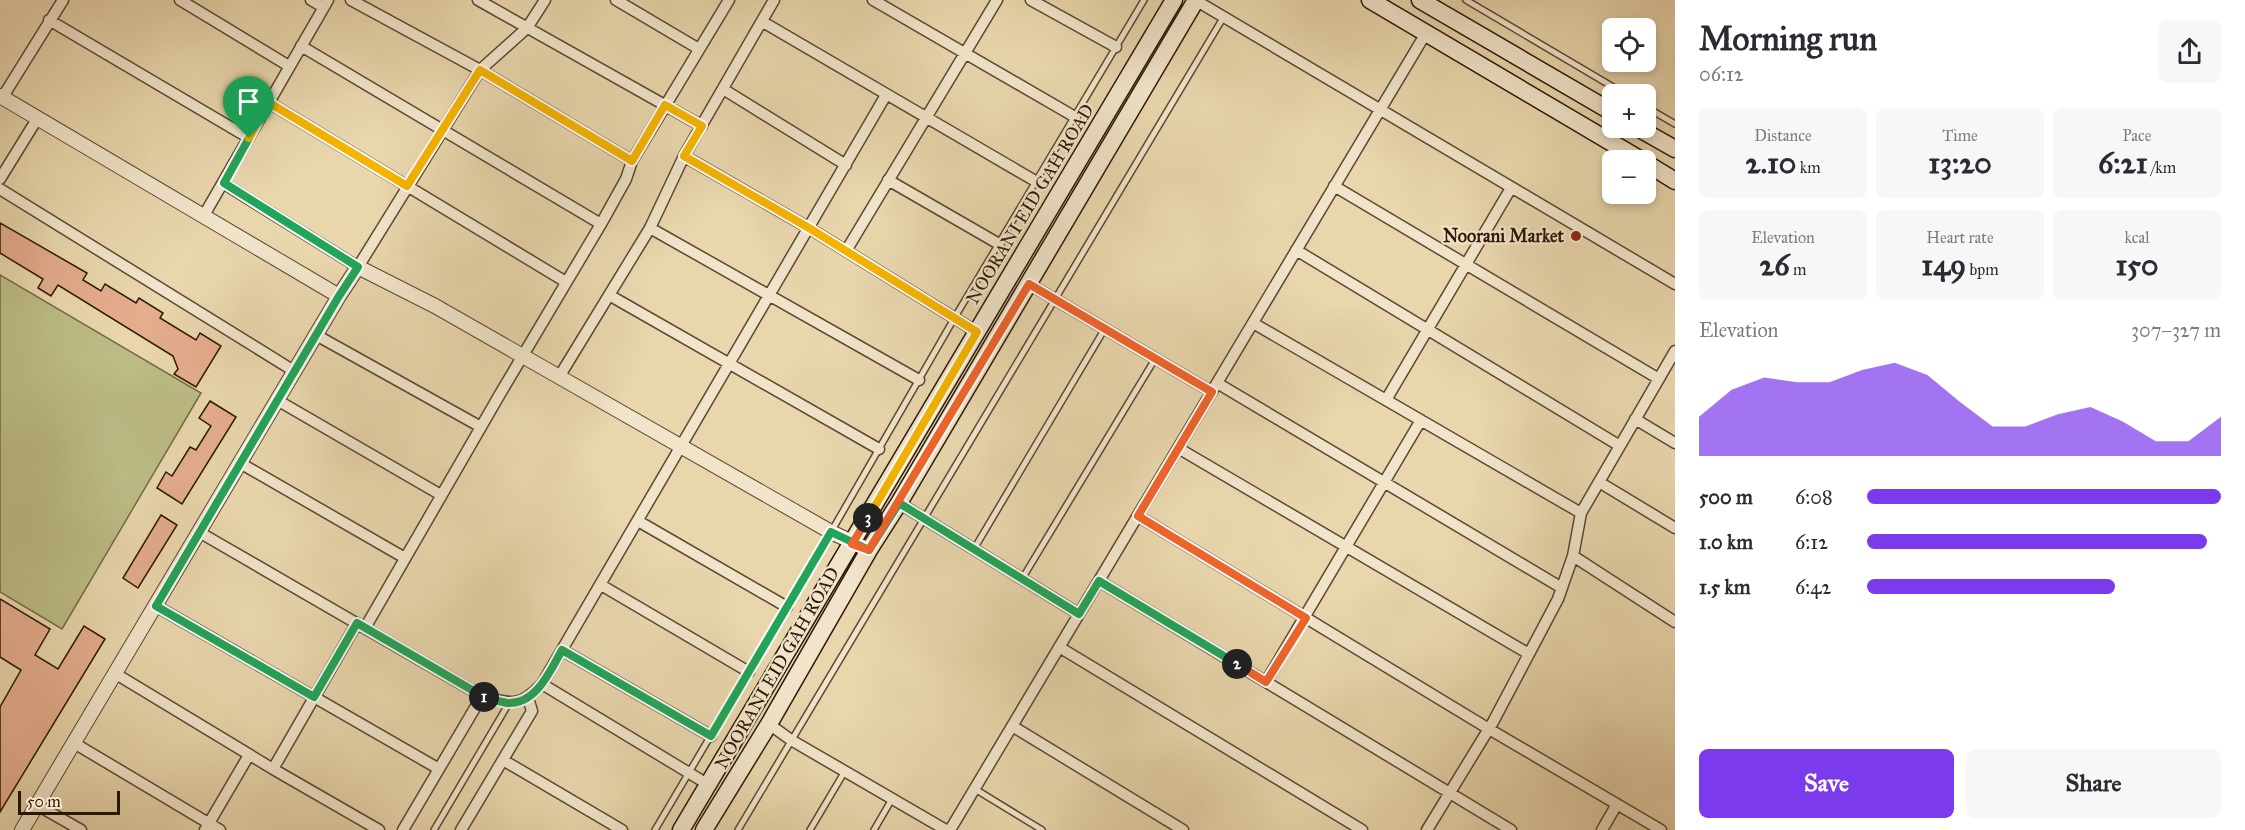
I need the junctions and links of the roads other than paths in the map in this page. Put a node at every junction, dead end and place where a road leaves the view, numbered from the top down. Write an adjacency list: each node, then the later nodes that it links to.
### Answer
1 (63, 0): 21 (street)
2 (180, 0): 29 (street)
3 (311, 0): 19 (street)
4 (351, 0): 30 (street)
5 (478, 0): 23 (street)
6 (545, 0): 23 (street)
7 (616, 0): 27 (street)
8 (729, 0): 27 (street)
9 (774, 0): 22 (street)
10 (873, 0): 28 (street)
11 (997, 0): 28 (street)
12 (1031, 0): 26 (street)
13 (1144, 0): 26 (lane)
14 (1174, 0): 83 (main road, NOORANI EID GAH ROAD)
15 (1196, 0): 20 (street); 73 (main road, NOORANI EID GAH ROAD)
16 (1370, 0): 24 (main road)
17 (1420, 0): 37 (main road)
18 (1466, 0): 31 (lane)
19 (326, 4): 25 (street)
20 (1224, 17): 38 (street); 78 (lane)
21 (49, 20): 34 (street); 46 (street)
22 (763, 22): 32 (street); 33 (street)
23 (527, 28): 30 (street); 36 (street)
24 (1426, 33): 38 (street); 49 (main road)
25 (301, 46): 29 (street); 45 (street)
26 (1116, 47): 40 (lane)
27 (699, 49): 36 (street)
28 (965, 53): 40 (street); 41 (street)
29 (289, 66): 35 (street)
30 (480, 70): 45 (street); 51 (street)
31 (1608, 84)
32 (723, 89): 44 (street); 52 (street)
33 (886, 95): 41 (street); 52 (street)
34 (1, 97): 42 (street)
35 (268, 102): 46 (street); 59 (street)
36 (665, 105): 44 (street); 51 (street)
37 (1602, 106)
38 (1379, 110): 60 (street); 61 (street)
39 (1656, 113): 43 (lane)
40 (1075, 117): 57 (lane)
41 (926, 118): 55 (street); 57 (street)
42 (37, 119): 54 (street); 63 (street)
43 (1675, 124)
44 (702, 126): 50 (street)
45 (442, 130): 59 (street); 64 (street)
46 (249, 138): 58 (street)
47 (1656, 138): 48 (main road)
48 (1675, 149)
49 (1624, 150)
50 (684, 156): 65 (street); 66 (street)
51 (632, 161): 64 (street)
52 (846, 165): 66 (street)
53 (1656, 169): 56 (main road)
54 (0, 179)
55 (888, 180): 67 (street); 69 (street)
56 (1675, 181)
57 (1037, 182): 67 (lane)
58 (224, 183): 63 (street); 71 (street)
59 (407, 186): 71 (street); 72 (street)
60 (1334, 186): 68 (street); 70 (street)
61 (1511, 188): 70 (street); 74 (street)
62 (0, 189): 89 (street)
63 (203, 217): 76 (street)
64 (601, 224): 72 (street)
65 (650, 228): 75 (street); 77 (street)
66 (809, 228): 69 (street); 77 (street)
67 (999, 244): 79 (lane)
68 (1296, 250): 80 (street); 81 (street)
69 (846, 251): 79 (street)
70 (1466, 264): 81 (street); 92 (street)
71 (358, 267): 76 (street); 86 (street)
72 (566, 282): 86 (street)
73 (1029, 284): 78 (street); 108 (main road, NOORANI EID GAH ROAD)
74 (1675, 284)
75 (609, 295): 88 (street); 90 (street)
76 (339, 296): 84 (street)
77 (769, 296): 88 (street); 91 (street)
78 (1054, 300): 82 (street); 111 (lane)
79 (955, 318): 83 (street); 91 (lane)
80 (1253, 322): 93 (street); 94 (street)
81 (1428, 329): 94 (street); 101 (street)
82 (1104, 330): 87 (street); 118 (lane)
83 (977, 332): 116 (main road, NOORANI EID GAH ROAD)
84 (316, 335): 89 (street); 98 (street)
85 (1674, 354): 92 (street)
86 (522, 355): 90 (street); 98 (street)
87 (1155, 359): 93 (street); 122 (lane)
88 (729, 363): 100 (street); 103 (street)
89 (294, 371): 95 (street)
90 (558, 377): 100 (street)
91 (919, 380): 103 (lane)
92 (1659, 380): 96 (street)
93 (1214, 387): 102 (street); 105 (street)
94 (1386, 399): 97 (street)
95 (277, 400): 104 (street); 107 (street)
96 (1635, 419): 99 (street); 101 (street)
97 (1421, 420): 105 (street); 109 (street)
98 (481, 427): 107 (street)
99 (1675, 443)
100 (681, 446): 112 (street); 115 (street)
101 (1620, 446): 106 (street)
102 (1178, 448): 110 (street); 117 (street)
103 (879, 449): 115 (lane)
104 (240, 463): 114 (street); 121 (street)
105 (1384, 482): 117 (street); 125 (street)
106 (1599, 482): 109 (street); 113 (street)
107 (441, 495): 121 (street)
108 (899, 503): 111 (street); 119 (main road, NOORANI EID GAH ROAD)
109 (1581, 513): 120 (street)
110 (1138, 516): 123 (street); 129 (street)
111 (922, 518): 118 (street); 147 (lane)
112 (638, 521): 124 (street); 127 (street)
113 (1675, 528)
114 (199, 532): 126 (street); 131 (street)
115 (831, 532): 116 (street); 127 (lane)
116 (852, 544): 119 (street); 155 (main road, NOORANI EID GAH ROAD)
117 (1346, 547): 129 (street); 134 (street)
118 (974, 549): 122 (street)
119 (869, 550): 143 (main road, NOORANI EID GAH ROAD)
120 (1573, 556): 125 (street); 130 (street)
121 (405, 558): 131 (street)
122 (1022, 579): 128 (street)
123 (1099, 581): 128 (street); 137 (street)
124 (600, 585): 133 (street); 135 (street)
125 (1562, 588): 134 (street)
126 (156, 606): 136 (street); 140 (street)
127 (787, 607): 135 (lane)
128 (1079, 614): 132 (street)
129 (1306, 618): 137 (street); 145 (street)
130 (1675, 622)
131 (361, 625): 139 (street); 140 (street)
132 (1059, 647): 144 (street); 179 (street)
133 (562, 650): 138 (street); 146 (street)
134 (1529, 654): 145 (street)
135 (749, 672): 146 (lane)
136 (116, 674): 148 (street); 149 (street)
137 (1266, 682): 157 (street)
138 (542, 684): 141 (street); 154 (street)
139 (482, 696): 142 (street); 152 (street)
140 (314, 697): 151 (street); 152 (street)
141 (528, 698): 142 (street); 150 (street)
142 (508, 703): 168 (lane)
143 (769, 724): 147 (street); 172 (main road, NOORANI EID GAH ROAD)
144 (1012, 726): 156 (street); 178 (street)
145 (1489, 729): 157 (street); 159 (street)
146 (711, 736): 154 (lane)
147 (791, 740): 153 (street); 173 (lane)
148 (75, 743): 160 (street); 161 (street)
149 (249, 755): 151 (street); 161 (street)
150 (503, 760): 162 (street); 169 (street)
151 (273, 769): 166 (street)
152 (438, 769): 167 (street)
153 (845, 771): 158 (street); 174 (lane)
154 (689, 773): 155 (street); 170 (lane)
155 (709, 785): 171 (main road, NOORANI EID GAH ROAD)
156 (975, 789): 176 (street); 177 (lane)
157 (1450, 793): 180 (street); 181 (street)
158 (892, 799): 175 (lane); 176 (street)
159 (1617, 804): 182 (street); 183 (street)
160 (37, 805): 163 (street); 164 (street)
161 (207, 827): 165 (street)
162 (464, 829)
163 (22, 830)
164 (81, 830)
165 (220, 830)
166 (379, 830)
167 (403, 830)
168 (434, 830)
169 (622, 830)
170 (655, 830)
171 (681, 830)
172 (704, 830)
173 (738, 830)
174 (810, 830)
175 (874, 830)
176 (948, 830)
177 (1042, 830)
178 (1183, 830)
179 (1362, 830)
180 (1427, 830)
181 (1510, 830)
182 (1602, 830)
183 (1661, 830)

